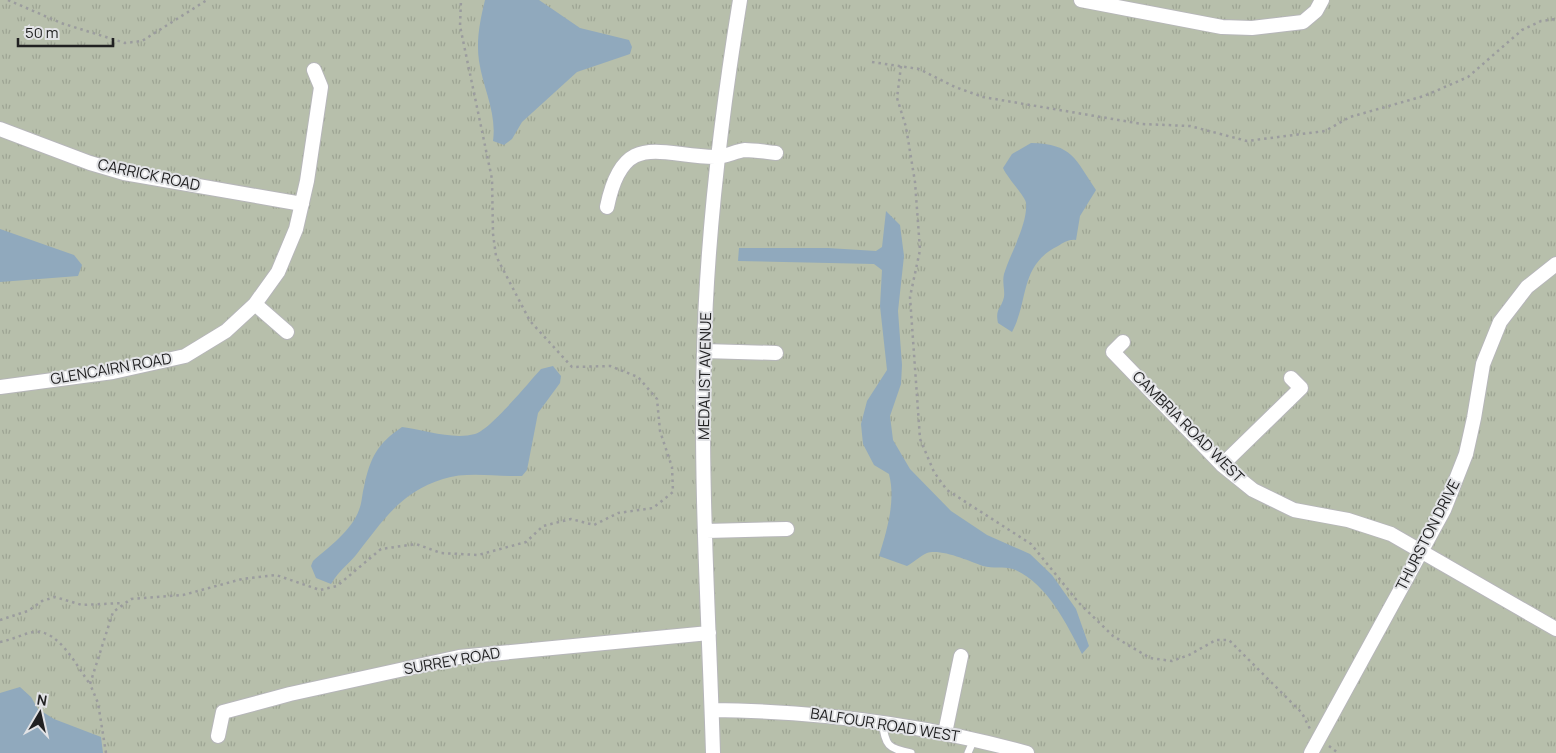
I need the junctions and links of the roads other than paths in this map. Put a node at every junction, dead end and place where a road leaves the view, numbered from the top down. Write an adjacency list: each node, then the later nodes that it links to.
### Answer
1 (740, 0): 7 (street, MEDALIST AVENUE)
2 (1081, 0): 3 (street)
3 (1322, 0)
4 (314, 70): 8 (street, GLENCAIRN ROAD)
5 (0, 129): 8 (street, CARRICK ROAD)
6 (776, 153): 7 (street)
7 (717, 157): 9 (street); 14 (street, MEDALIST AVENUE)
8 (302, 204): 11 (street, GLENCAIRN ROAD)
9 (607, 208)
10 (1556, 264): 21 (street, THURSTON DRIVE)
11 (255, 304): 12 (street); 17 (street, GLENCAIRN ROAD)
12 (287, 332)
13 (1123, 342): 18 (street, CAMBRIA ROAD WEST)
14 (704, 351): 15 (street); 20 (street, MEDALIST AVENUE)
15 (776, 353)
16 (1291, 378): 18 (street)
17 (0, 387)
18 (1222, 465): 21 (street, CAMBRIA ROAD WEST)
19 (787, 529): 20 (street)
20 (706, 531): 23 (street, MEDALIST AVENUE)
21 (1421, 551): 22 (street, CAMBRIA ROAD WEST); 34 (street, THURSTON DRIVE)
22 (1556, 629)
23 (709, 633): 25 (street, MEDALIST AVENUE); 28 (street, SURREY ROAD)
24 (961, 656): 27 (street)
25 (712, 710): 26 (street, BALFOUR ROAD WEST); 30 (street, MEDALIST AVENUE)
26 (882, 722): 27 (street, BALFOUR ROAD WEST); 31 (lane)
27 (945, 733): 29 (street, BALFOUR ROAD WEST)
28 (218, 736)
29 (974, 739): 32 (lane); 33 (street, BALFOUR ROAD WEST)
30 (713, 753)
31 (911, 753)
32 (968, 753)
33 (1026, 753)
34 (1311, 753)

